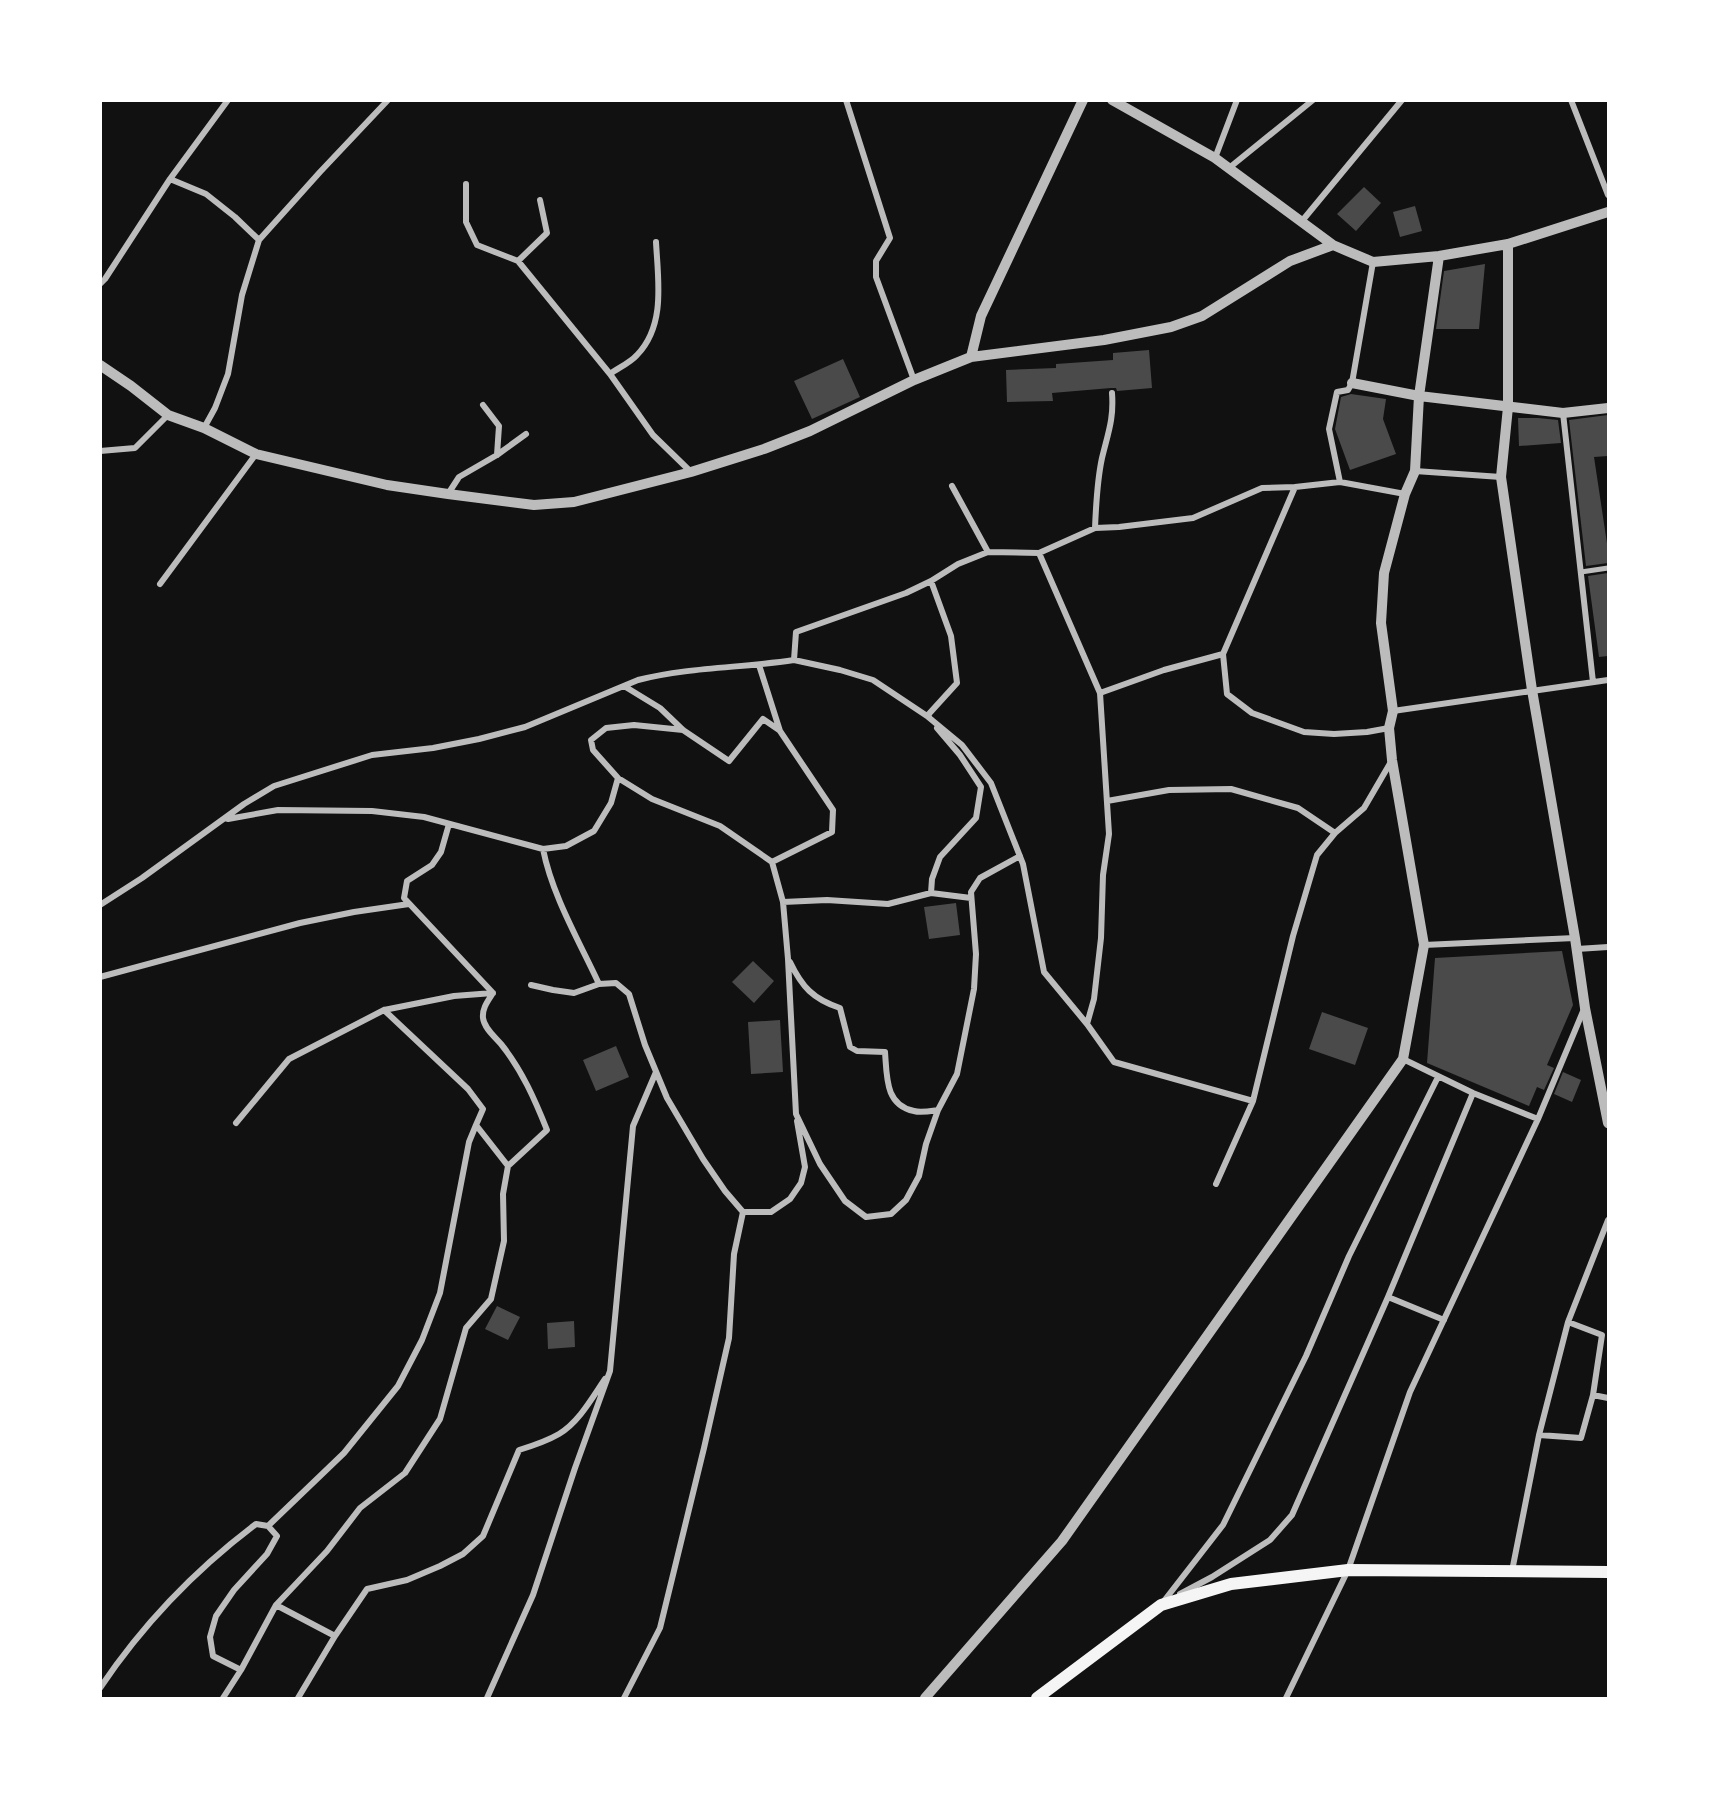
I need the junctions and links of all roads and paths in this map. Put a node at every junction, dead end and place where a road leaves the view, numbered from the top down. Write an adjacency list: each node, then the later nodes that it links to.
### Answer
1 (228, 100): 12 (street)
2 (388, 100): 18 (street)
3 (1083, 100): 26 (street)
4 (1112, 100): 10 (street)
5 (1236, 100): 10 (street)
6 (1313, 100): 11 (street)
7 (1402, 100): 17 (street)
8 (1571, 100): 14 (street)
9 (848, 101): 29 (street)
10 (1215, 158): 11 (street)
11 (1229, 168): 17 (street)
12 (170, 179): 18 (street); 25 (street)
13 (466, 184): 23 (street)
14 (1608, 195)
15 (540, 200): 23 (street)
16 (1608, 212): 20 (street)
17 (1302, 220): 21 (street)
18 (259, 240): 38 (street)
19 (656, 242): 28 (street)
20 (1508, 244): 22 (street); 34 (street)
21 (1333, 245): 24 (street); 26 (street)
22 (1439, 256): 24 (street); 32 (street)
23 (518, 261): 28 (street)
24 (1373, 262): 30 (street)
25 (100, 284)
26 (971, 357): 29 (street)
27 (100, 365): 37 (street)
28 (610, 374): 44 (street)
29 (914, 380): 44 (street)
30 (1352, 383): 32 (street); 46 (street)
31 (1112, 393): 51 (street)
32 (1419, 396): 34 (street); 43 (street)
33 (483, 405): 42 (street)
34 (1508, 407): 36 (street); 45 (street)
35 (1608, 408): 36 (street)
36 (1563, 413): 55 (street)
37 (168, 415): 38 (street); 40 (street)
38 (204, 428): 41 (street)
39 (526, 434): 42 (street)
40 (100, 452)
41 (256, 454): 49 (street); 57 (street)
42 (497, 455): 49 (street)
43 (1415, 471): 45 (street); 50 (street)
44 (692, 472): 49 (street)
45 (1501, 477): 64 (street)
46 (1340, 482): 48 (street); 50 (street)
47 (952, 486): 52 (street)
48 (1295, 487): 51 (street); 58 (street)
49 (448, 494)
50 (1405, 494): 66 (street)
51 (1095, 528): 53 (street)
52 (988, 552): 53 (street); 56 (street)
53 (1039, 552): 65 (street)
54 (1608, 568): 55 (street)
55 (1581, 572): 62 (street)
56 (931, 581): 59 (street); 67 (street)
57 (160, 584)
58 (1223, 654): 65 (street); 68 (street)
59 (794, 660): 60 (street); 67 (street)
60 (759, 665): 63 (street); 70 (street)
61 (1608, 680): 62 (street)
62 (1593, 682): 64 (street)
63 (624, 686): 69 (street); 74 (street)
64 (1532, 690): 66 (street); 85 (street)
65 (1100, 693): 73 (street)
66 (1394, 711): 68 (street)
67 (927, 716): 78 (street); 80 (street)
68 (1389, 729): 71 (street)
69 (683, 730): 70 (street); 72 (street)
70 (780, 731): 79 (street)
71 (1392, 760): 76 (street); 86 (street)
72 (618, 778): 77 (street); 79 (street)
73 (1107, 801): 76 (street); 95 (street)
74 (225, 819): 75 (street); 84 (street)
75 (449, 824): 77 (street); 83 (street)
76 (1335, 833): 100 (street)
77 (543, 849): 90 (street)
78 (1020, 856): 81 (street); 95 (street)
79 (772, 862): 82 (street)
80 (931, 893): 81 (street); 82 (street)
81 (971, 898): 101 (street)
82 (783, 902): 88 (street)
83 (409, 904): 89 (street); 92 (street)
84 (100, 905)
85 (1576, 944): 86 (street); 87 (street); 93 (street)
86 (1424, 945): 96 (street)
87 (1608, 947)
88 (788, 959): 101 (street); 102 (street)
89 (100, 977)
90 (599, 984): 91 (street); 97 (street)
91 (531, 985)
92 (493, 993): 94 (street); 107 (street)
93 (1584, 1008): 103 (street); 105 (street)
94 (384, 1010): 104 (street); 106 (street)
95 (1087, 1024): 100 (street)
96 (1403, 1059): 98 (street); 131 (street)
97 (656, 1072): 109 (street); 114 (street)
98 (1438, 1077): 99 (street); 123 (street)
99 (1473, 1093): 103 (street); 111 (street)
100 (1253, 1101): 108 (street)
101 (938, 1110): 102 (street)
102 (796, 1114): 109 (street)
103 (1538, 1119): 112 (street)
104 (236, 1123)
105 (1608, 1123)
106 (476, 1125): 107 (street); 118 (street)
107 (508, 1166): 122 (street)
108 (1216, 1184)
109 (743, 1212): 130 (street)
110 (1608, 1220): 113 (street)
111 (1389, 1297): 112 (street); 123 (street)
112 (1444, 1320): 119 (street)
113 (1568, 1322): 115 (street); 117 (street)
114 (610, 1371): 124 (street); 129 (street)
115 (1593, 1395): 116 (street); 117 (street)
116 (1608, 1398)
117 (1539, 1435): 120 (street)
118 (268, 1526): 125 (street); 126 (street)
119 (1348, 1570): 120 (main road); 123 (main road); 133 (street)
120 (1512, 1571): 121 (main road)
121 (1608, 1572)
122 (276, 1605): 124 (street); 125 (street)
123 (1161, 1605): 132 (main road)
124 (335, 1636): 128 (street)
125 (241, 1670): 127 (street)
126 (100, 1689)
127 (223, 1698)
128 (298, 1698)
129 (488, 1698)
130 (624, 1698)
131 (925, 1698)
132 (1037, 1698)
133 (1286, 1698)

